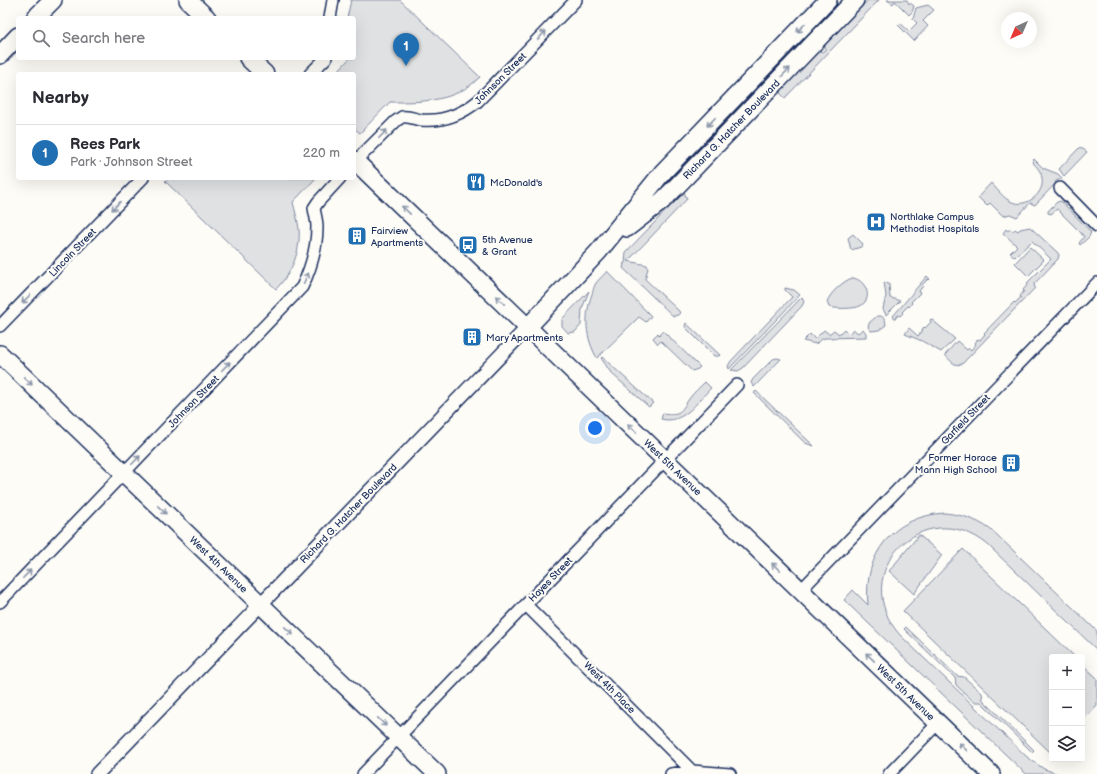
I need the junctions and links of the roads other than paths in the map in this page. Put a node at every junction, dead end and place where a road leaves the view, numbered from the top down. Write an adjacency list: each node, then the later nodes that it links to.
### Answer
1 (53, 0): 7 (main road)
2 (188, 0): 8 (main road)
3 (333, 0): 9 (street)
4 (576, 0): 18 (street, Johnson Street, one-way to 4)
5 (828, 0): 16 (main road, Richard G. Hatcher Boulevard, one-way to 16)
6 (855, 0): 17 (main road, Richard G. Hatcher Boulevard, one-way to 6)
7 (37, 16)
8 (205, 16)
9 (330, 16)
10 (16, 38): 11 (main road)
11 (0, 55)
12 (250, 60): 14 (main road)
13 (324, 60): 15 (street)
14 (263, 72)
15 (312, 72)
16 (735, 97): 17 (main road); 24 (main road, Richard G. Hatcher Boulevard, one-way to 24)
17 (749, 110): 24 (main road, Richard G. Hatcher Boulevard)
18 (356, 161)
19 (356, 163): 27 (main road, West 5th Avenue, one-way to 19)
20 (142, 180): 26 (street, Lincoln Street, one-way to 26)
21 (338, 180): 31 (street, Johnson Street, one-way to 21)
22 (1060, 188): 23 (street)
23 (1097, 226)
24 (599, 251): 27 (main road, Richard G. Hatcher Boulevard)
25 (1097, 283): 32 (street, Garfield Street)
26 (0, 326)
27 (528, 327): 30 (main road, West 5th Avenue, one-way to 27); 34 (street, Richard G. Hatcher Boulevard)
28 (0, 354): 31 (main road, West 4th Avenue, one-way to 31)
29 (737, 385): 30 (street, Hayes Street)
30 (666, 460): 32 (main road, West 5th Avenue, one-way to 30); 35 (street, Hayes Street)
31 (124, 473): 33 (street, Johnson Street, one-way to 31); 34 (main road, West 4th Avenue, one-way to 34)
32 (801, 590): 36 (main road, West 5th Avenue, one-way to 32)
33 (0, 602)
34 (260, 604): 37 (main road, West 4th Avenue, one-way to 37); 39 (street, Richard G. Hatcher Boulevard)
35 (526, 604): 37 (street, Hayes Street); 38 (street, West 4th Place)
36 (938, 723): 44 (street); 45 (main road, West 5th Avenue, one-way to 36)
37 (399, 738): 40 (street, Hayes Street); 41 (main road, West 4th Avenue)
38 (692, 771): 42 (street); 43 (street)
39 (97, 774)
40 (363, 774)
41 (437, 774)
42 (671, 774)
43 (730, 774)
44 (889, 774)
45 (991, 774)

